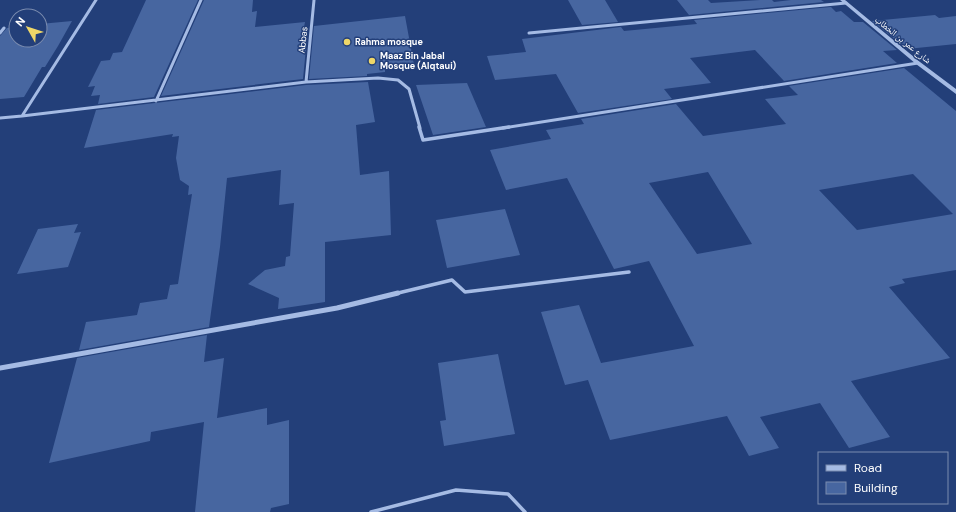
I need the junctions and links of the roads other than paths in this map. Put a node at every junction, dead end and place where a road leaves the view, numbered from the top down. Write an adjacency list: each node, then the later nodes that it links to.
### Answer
1 (96, 0): 12 (street)
2 (200, 0): 11 (street)
3 (314, 0): 9 (street, Abbas)
4 (844, 2): 7 (street); 8 (street, شارع عمر بن الخطاب)
5 (4, 28): 6 (street)
6 (0, 33)
7 (529, 33)
8 (918, 63): 9 (street); 10 (street, شارع عمر بن الخطاب)
9 (306, 82): 11 (street)
10 (956, 92)
11 (156, 101): 12 (street)
12 (22, 116): 13 (street)
13 (0, 118)
14 (629, 272): 15 (street)
15 (0, 368)
16 (371, 512): 17 (lane)
17 (525, 512)

